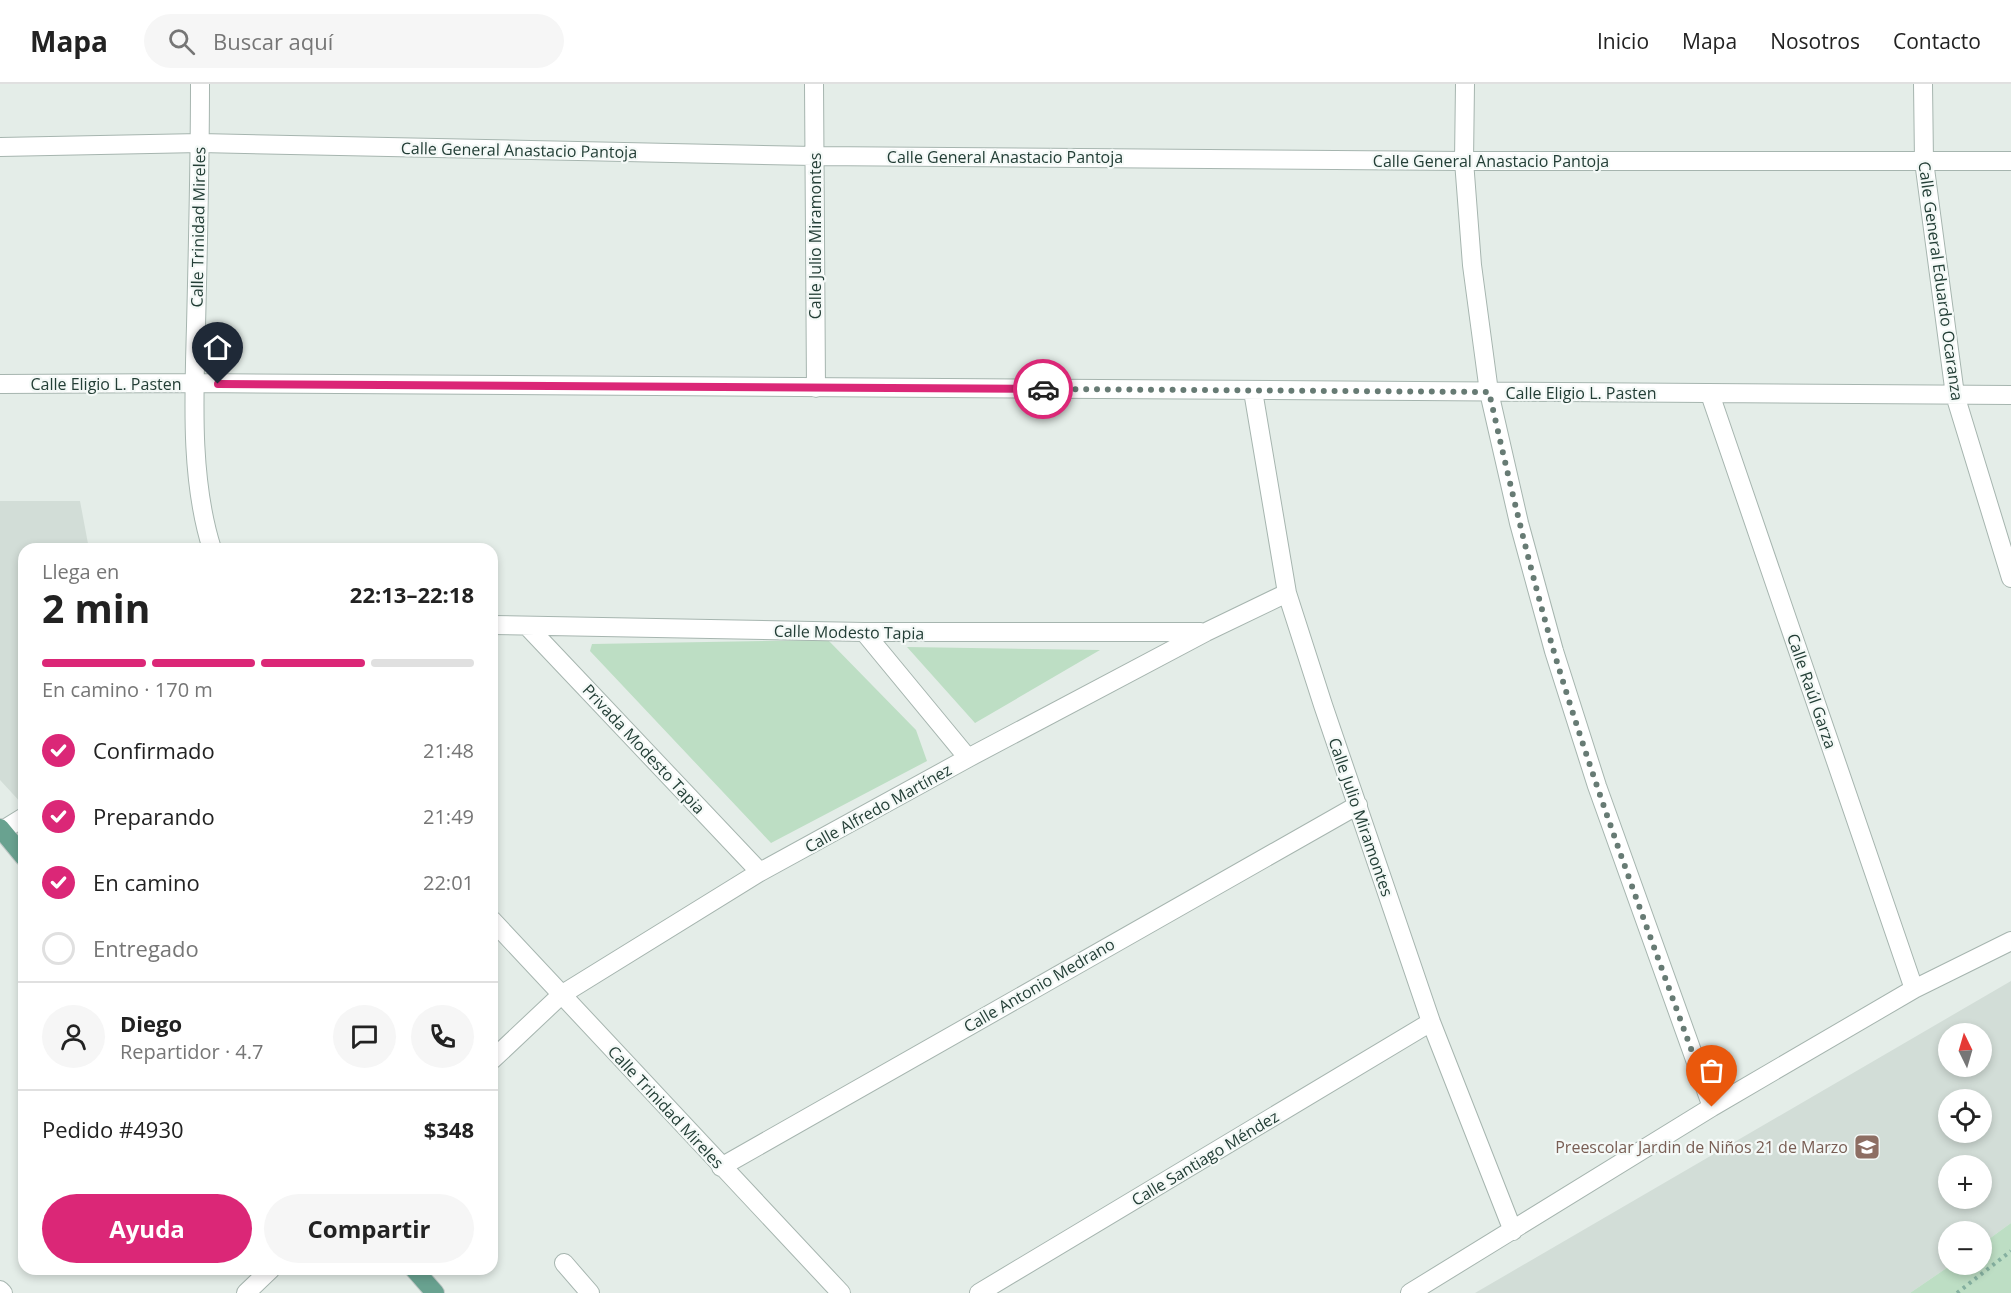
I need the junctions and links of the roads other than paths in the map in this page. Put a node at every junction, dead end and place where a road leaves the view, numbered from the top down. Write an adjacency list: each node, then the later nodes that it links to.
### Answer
1 (200, 84): 5 (street, Calle Trinidad Mireles)
2 (814, 84): 7 (street, Calle Julio Miramontes)
3 (1465, 84): 8 (street)
4 (1923, 84): 9 (street, Calle General Eduardo Ocaranza)
5 (200, 143): 6 (street, Calle General Anastacio Pantoja); 7 (street, Calle General Anastacio Pantoja); 11 (street, Calle Trinidad Mireles)
6 (0, 147)
7 (814, 156): 8 (street, Calle General Anastacio Pantoja); 13 (street, Calle Julio Miramontes)
8 (1464, 161): 9 (street, Calle General Anastacio Pantoja); 15 (street)
9 (1924, 161): 10 (street, Calle General Anastacio Pantoja); 17 (street, Calle General Eduardo Ocaranza)
10 (2011, 161)
11 (195, 383): 12 (street, Calle Eligio L. Pasten); 13 (street, Calle Eligio L. Pasten); 19 (street, Calle Trinidad Mireles)
12 (0, 384)
13 (816, 388): 14 (street, Calle Eligio L. Pasten)
14 (1253, 391): 15 (street, Calle Eligio L. Pasten); 21 (street, Calle Julio Miramontes)
15 (1489, 392): 16 (street, Calle Eligio L. Pasten); 38 (street)
16 (1710, 394): 17 (street, Calle Eligio L. Pasten); 34 (street, Calle Raúl Garza)
17 (1955, 395): 18 (street, Calle Eligio L. Pasten); 20 (street, Calle General Eduardo Ocaranza)
18 (2011, 395)
19 (211, 543)
20 (2011, 578)
21 (1287, 593): 25 (street, Calle Alfredo Martínez); 27 (street, Calle Julio Miramontes)
22 (498, 625): 23 (street, Calle Modesto Tapia)
23 (528, 627): 24 (street, Calle Modesto Tapia); 31 (street, Privada Modesto Tapia)
24 (864, 632): 25 (street, Calle Modesto Tapia); 26 (street)
25 (1206, 632): 26 (street, Calle Alfredo Martínez)
26 (968, 758): 31 (street, Calle Alfredo Martínez)
27 (1358, 805): 36 (street, Calle Julio Miramontes); 39 (street, Calle Antonio Medrano)
28 (18, 820): 29 (street)
29 (2, 829): 30 (main road)
30 (18, 849)
31 (760, 872): 35 (street, Calle Alfredo Martínez)
32 (498, 927): 35 (street, Calle Trinidad Mireles)
33 (2011, 941): 34 (street)
34 (1914, 989): 38 (street)
35 (561, 995): 37 (street, Calle Alfredo Martínez); 39 (street, Calle Trinidad Mireles)
36 (1431, 1022): 40 (street, Calle Julio Miramontes); 50 (street, Calle Santiago Méndez)
37 (498, 1054)
38 (1712, 1107): 40 (street)
39 (722, 1167): 49 (street, Calle Trinidad Mireles)
40 (1514, 1231): 51 (street)
41 (564, 1263): 48 (street)
42 (265, 1275): 46 (street)
43 (419, 1275): 47 (main road)
44 (0, 1290): 45 (street)
45 (3, 1293)
46 (246, 1293)
47 (435, 1293)
48 (590, 1293)
49 (842, 1293)
50 (979, 1293)
51 (1410, 1293)

